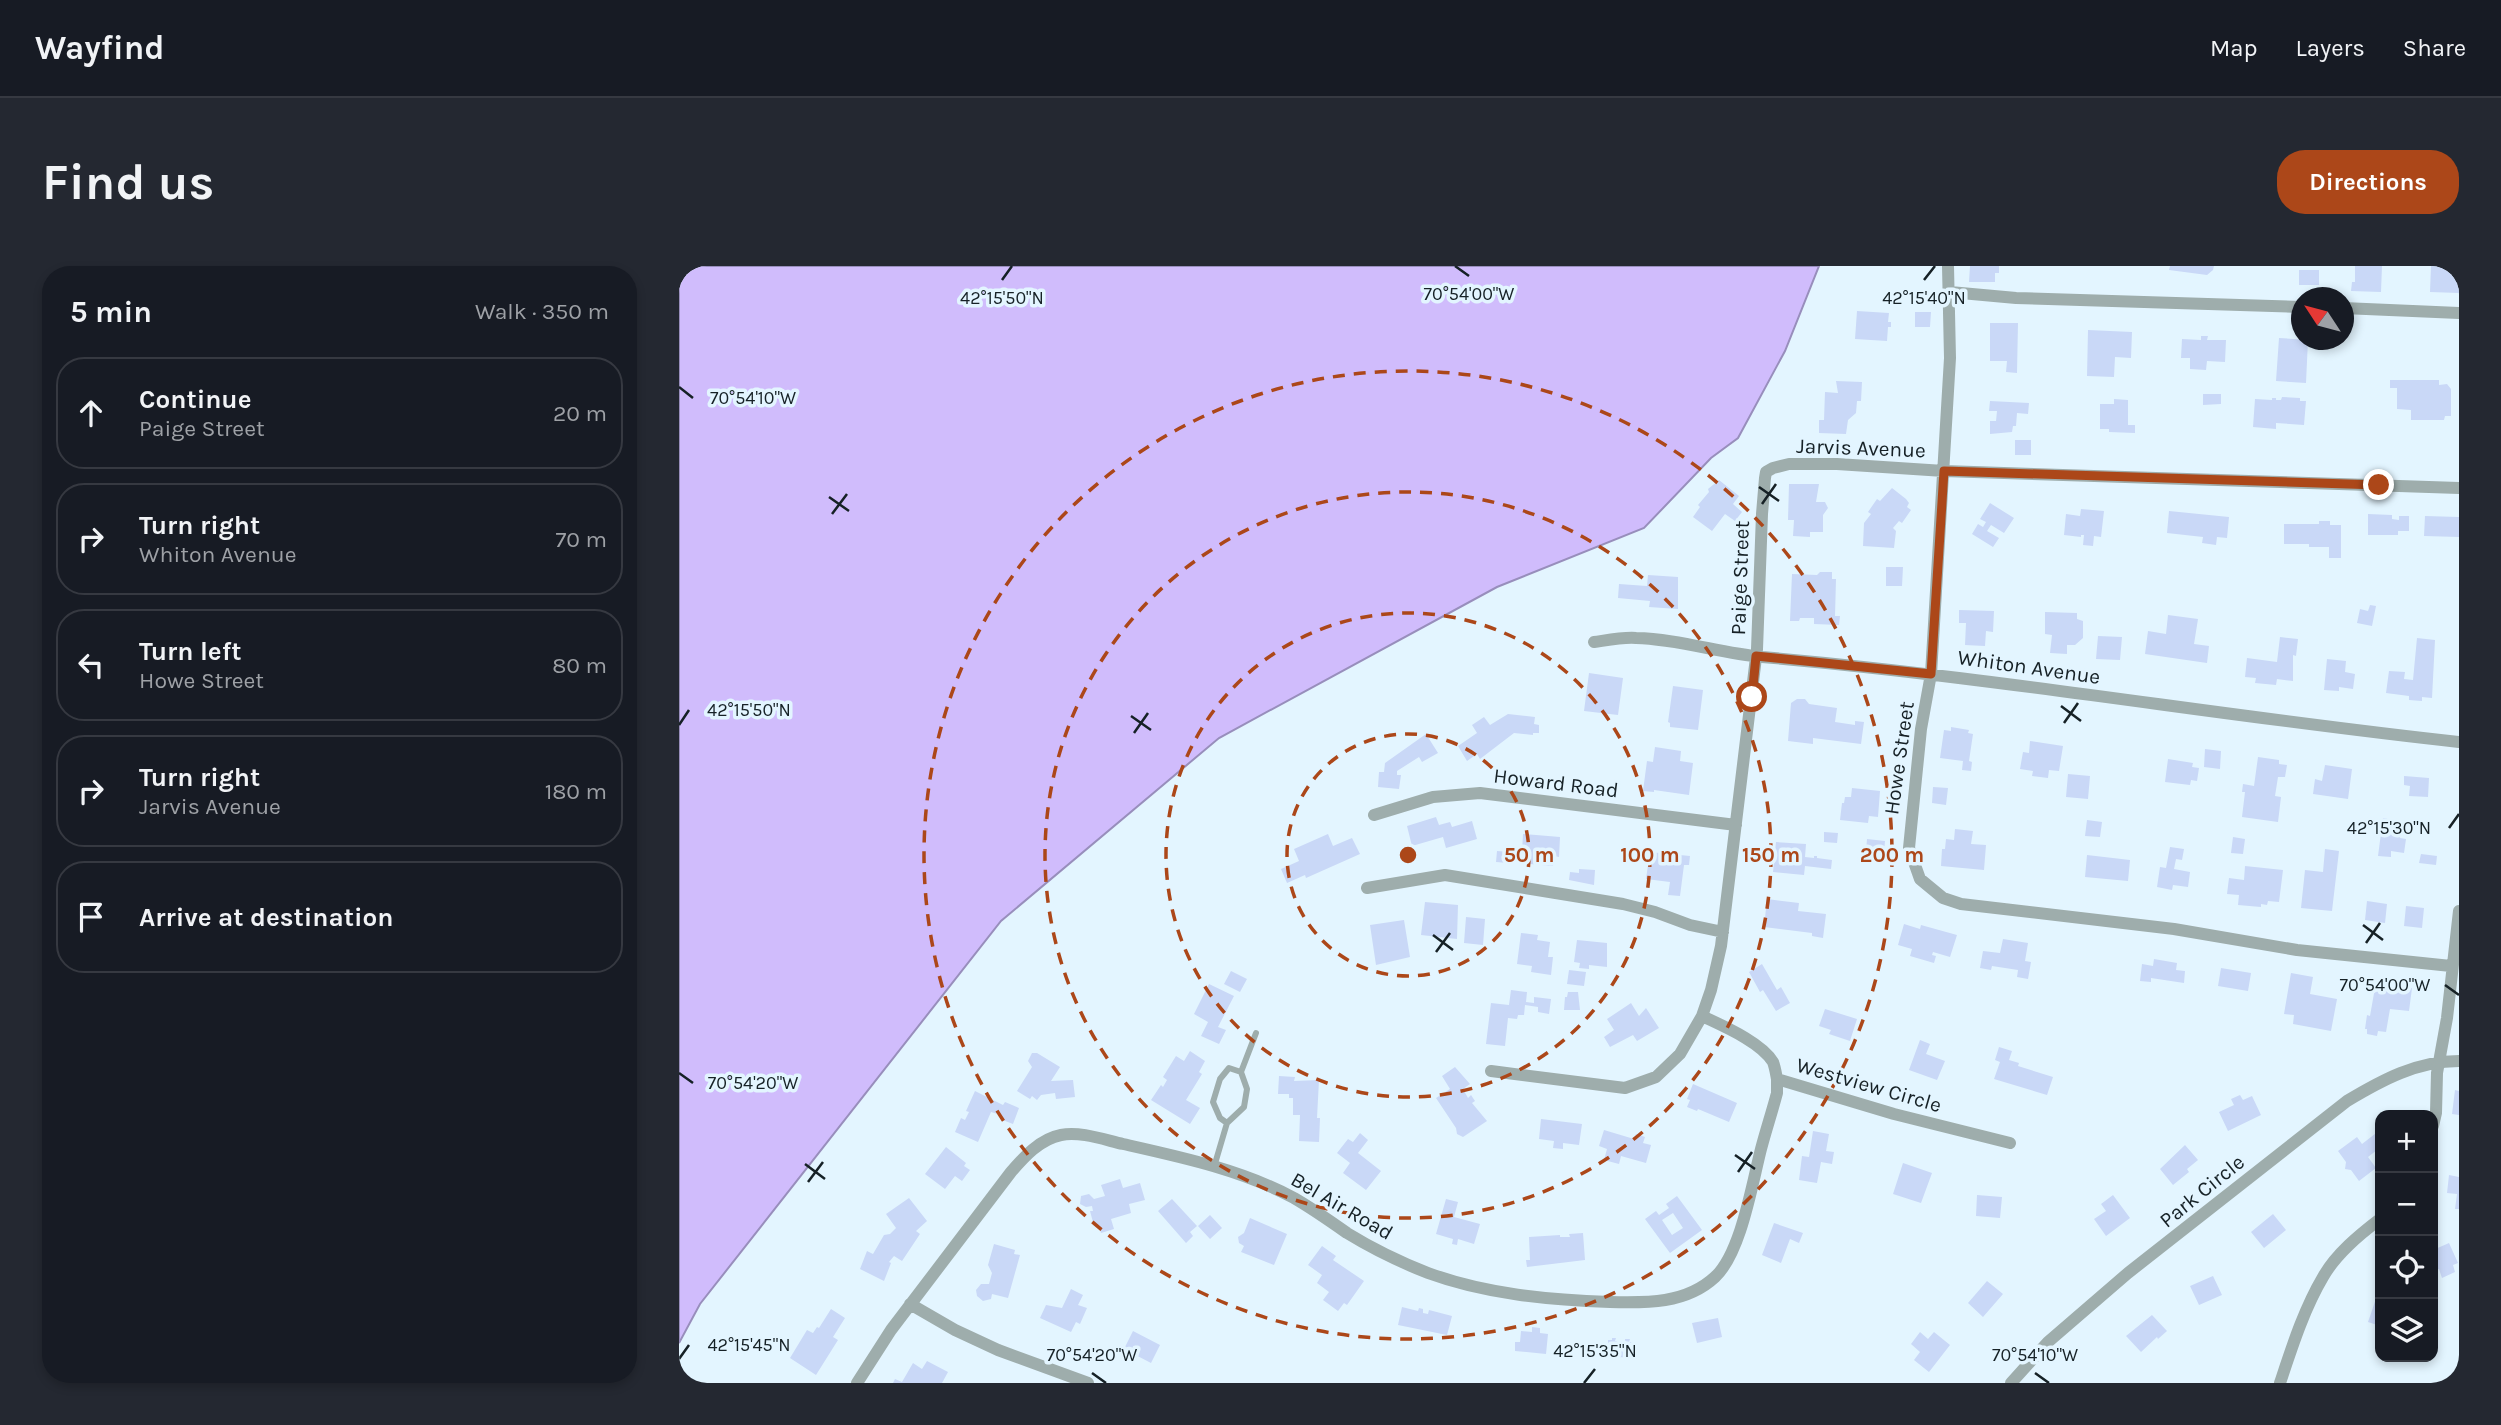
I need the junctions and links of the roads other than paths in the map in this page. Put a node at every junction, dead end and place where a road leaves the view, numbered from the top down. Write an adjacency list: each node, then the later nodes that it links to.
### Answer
1 (1948, 266): 2 (street, Howe Street)
2 (1950, 292): 3 (street); 6 (street, Howe Street)
3 (2291, 307)
4 (2354, 308): 5 (street)
5 (2459, 313)
6 (1944, 471): 7 (street, Jarvis Avenue); 8 (street, Jarvis Avenue); 11 (street, Howe Street)
7 (1766, 472): 10 (street, Paige Street)
8 (2459, 488)
9 (1594, 642): 10 (street, Whiton Avenue)
10 (1756, 656): 11 (street, Whiton Avenue); 14 (street, Paige Street)
11 (1931, 674): 12 (street, Whiton Avenue); 18 (street, Howe Street)
12 (2459, 742)
13 (1374, 815): 14 (street, Howard Road)
14 (1736, 825): 17 (street, Paige Street)
15 (1367, 888): 17 (street)
16 (2459, 911): 18 (street)
17 (1723, 932): 19 (street, Paige Street)
18 (2451, 966): 22 (street)
19 (1702, 1016): 23 (street, Paige Street); 25 (street, Westview Circle)
20 (1256, 1033): 24 (lane)
21 (2459, 1061): 22 (street, Park Circle)
22 (2439, 1062): 26 (street); 34 (street, Park Circle)
23 (1491, 1071)
24 (1241, 1072): 27 (lane); 27 (lane)
25 (1777, 1079): 28 (street, Westview Circle); 29 (street, Bel Air Road)
26 (2434, 1110)
27 (1227, 1124): 29 (lane)
28 (2010, 1143)
29 (1214, 1167): 31 (street, Bel Air Road)
30 (2375, 1223): 35 (street)
31 (910, 1304): 32 (street, Bel Air Road); 33 (street)
32 (857, 1383)
33 (1088, 1383)
34 (2011, 1383)
35 (2280, 1383)

